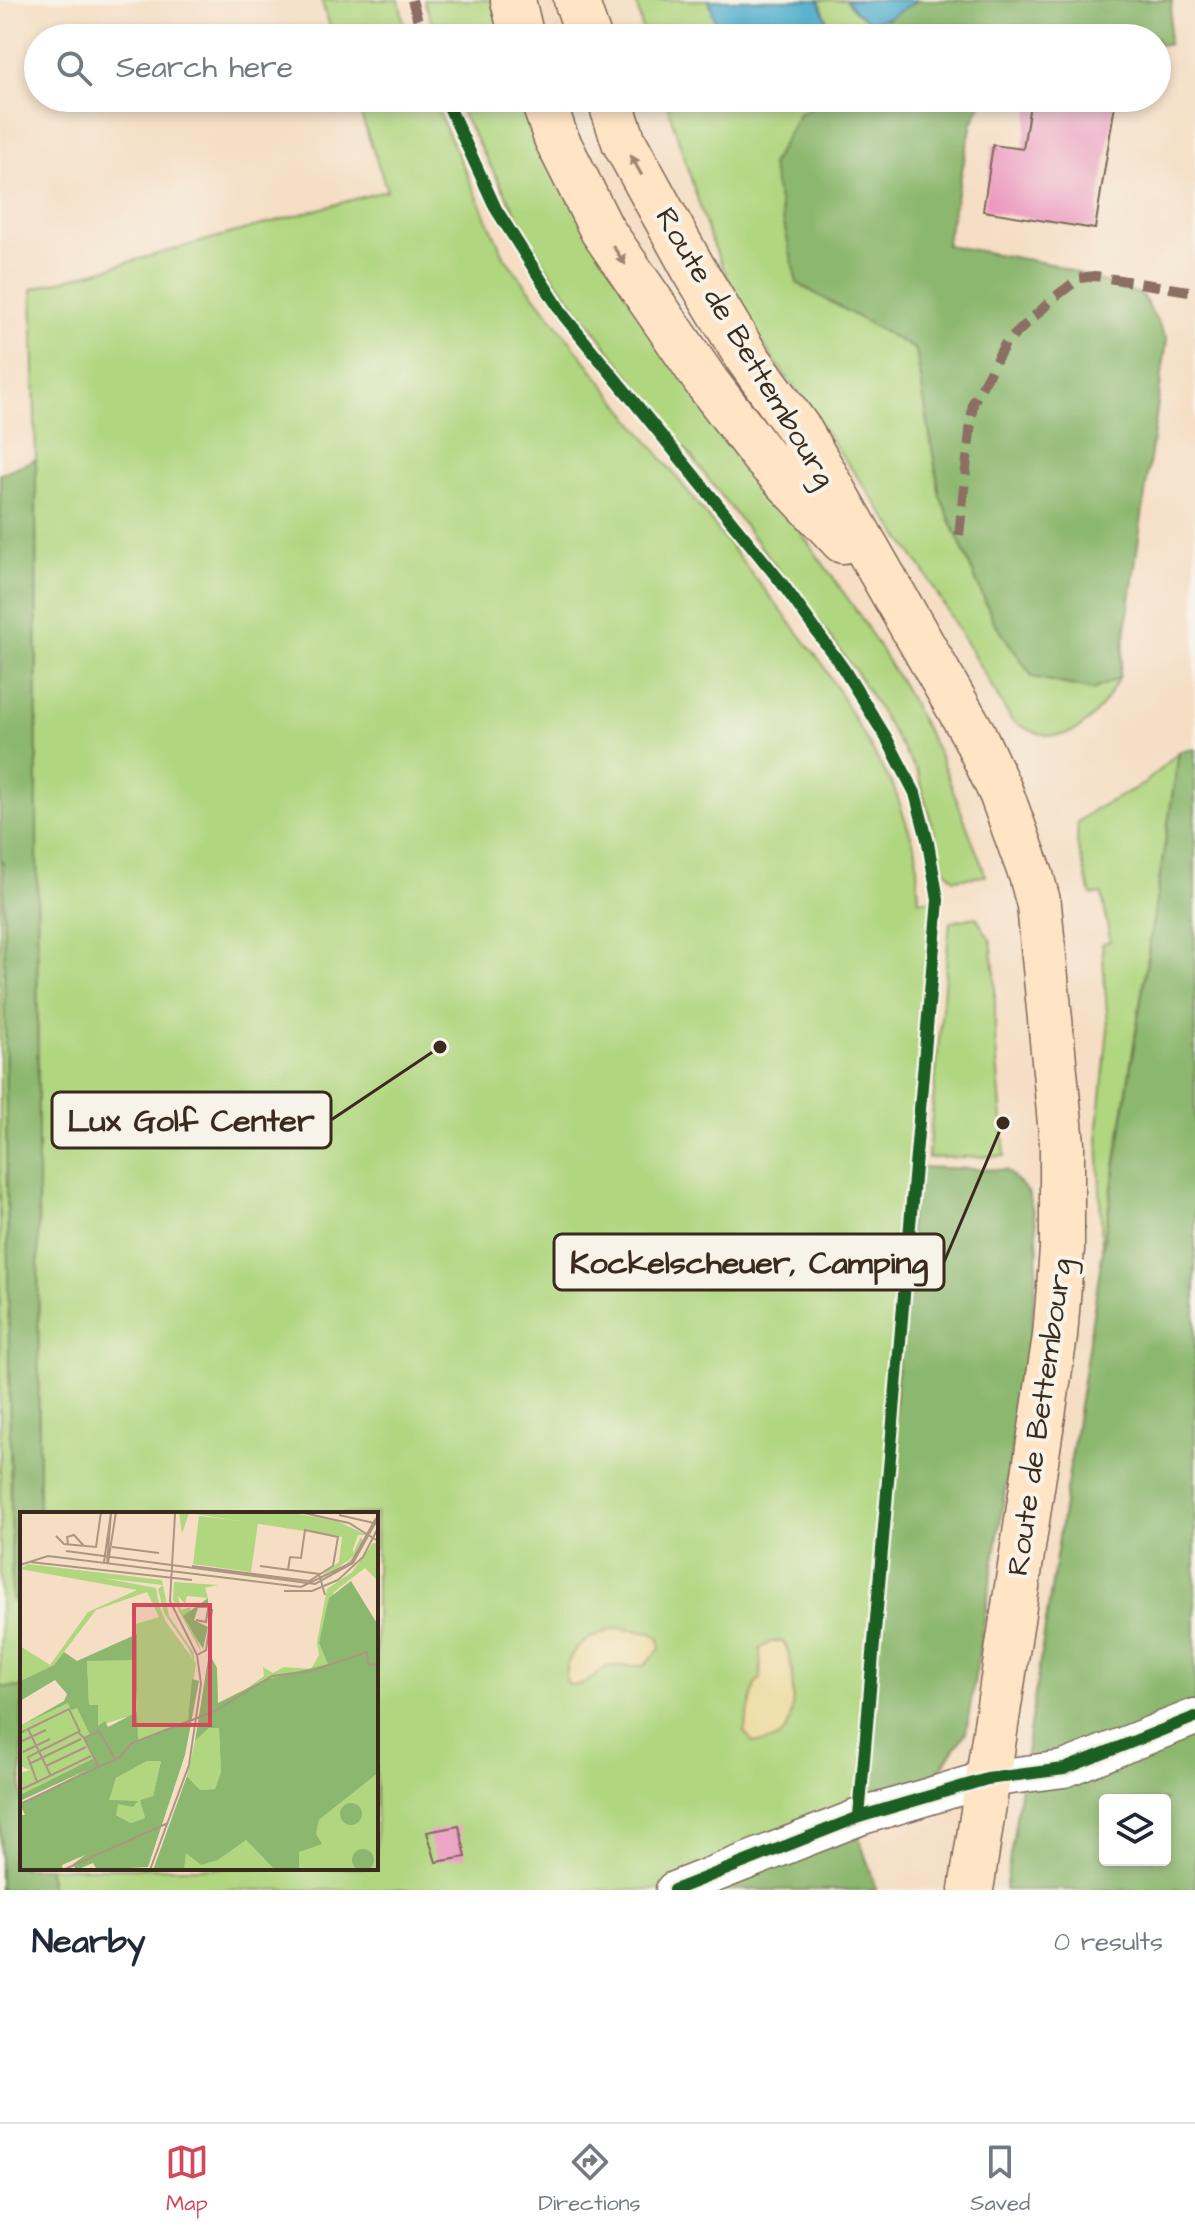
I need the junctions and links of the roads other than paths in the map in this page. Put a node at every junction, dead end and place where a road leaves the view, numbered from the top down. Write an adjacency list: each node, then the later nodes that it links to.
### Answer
1 (513, 0): 3 (main road)
2 (576, 0): 4 (main road)
3 (519, 24)
4 (584, 24)
5 (547, 112): 7 (main road, Route de Bettembourg, one-way to 7)
6 (614, 112): 7 (main road, Route de Bettembourg, one-way to 6)
7 (891, 592): 9 (main road, Route de Bettembourg)
8 (1195, 1717): 9 (street)
9 (987, 1779): 10 (street); 11 (main road, Route de Bettembourg)
10 (674, 1890)
11 (971, 1890)

